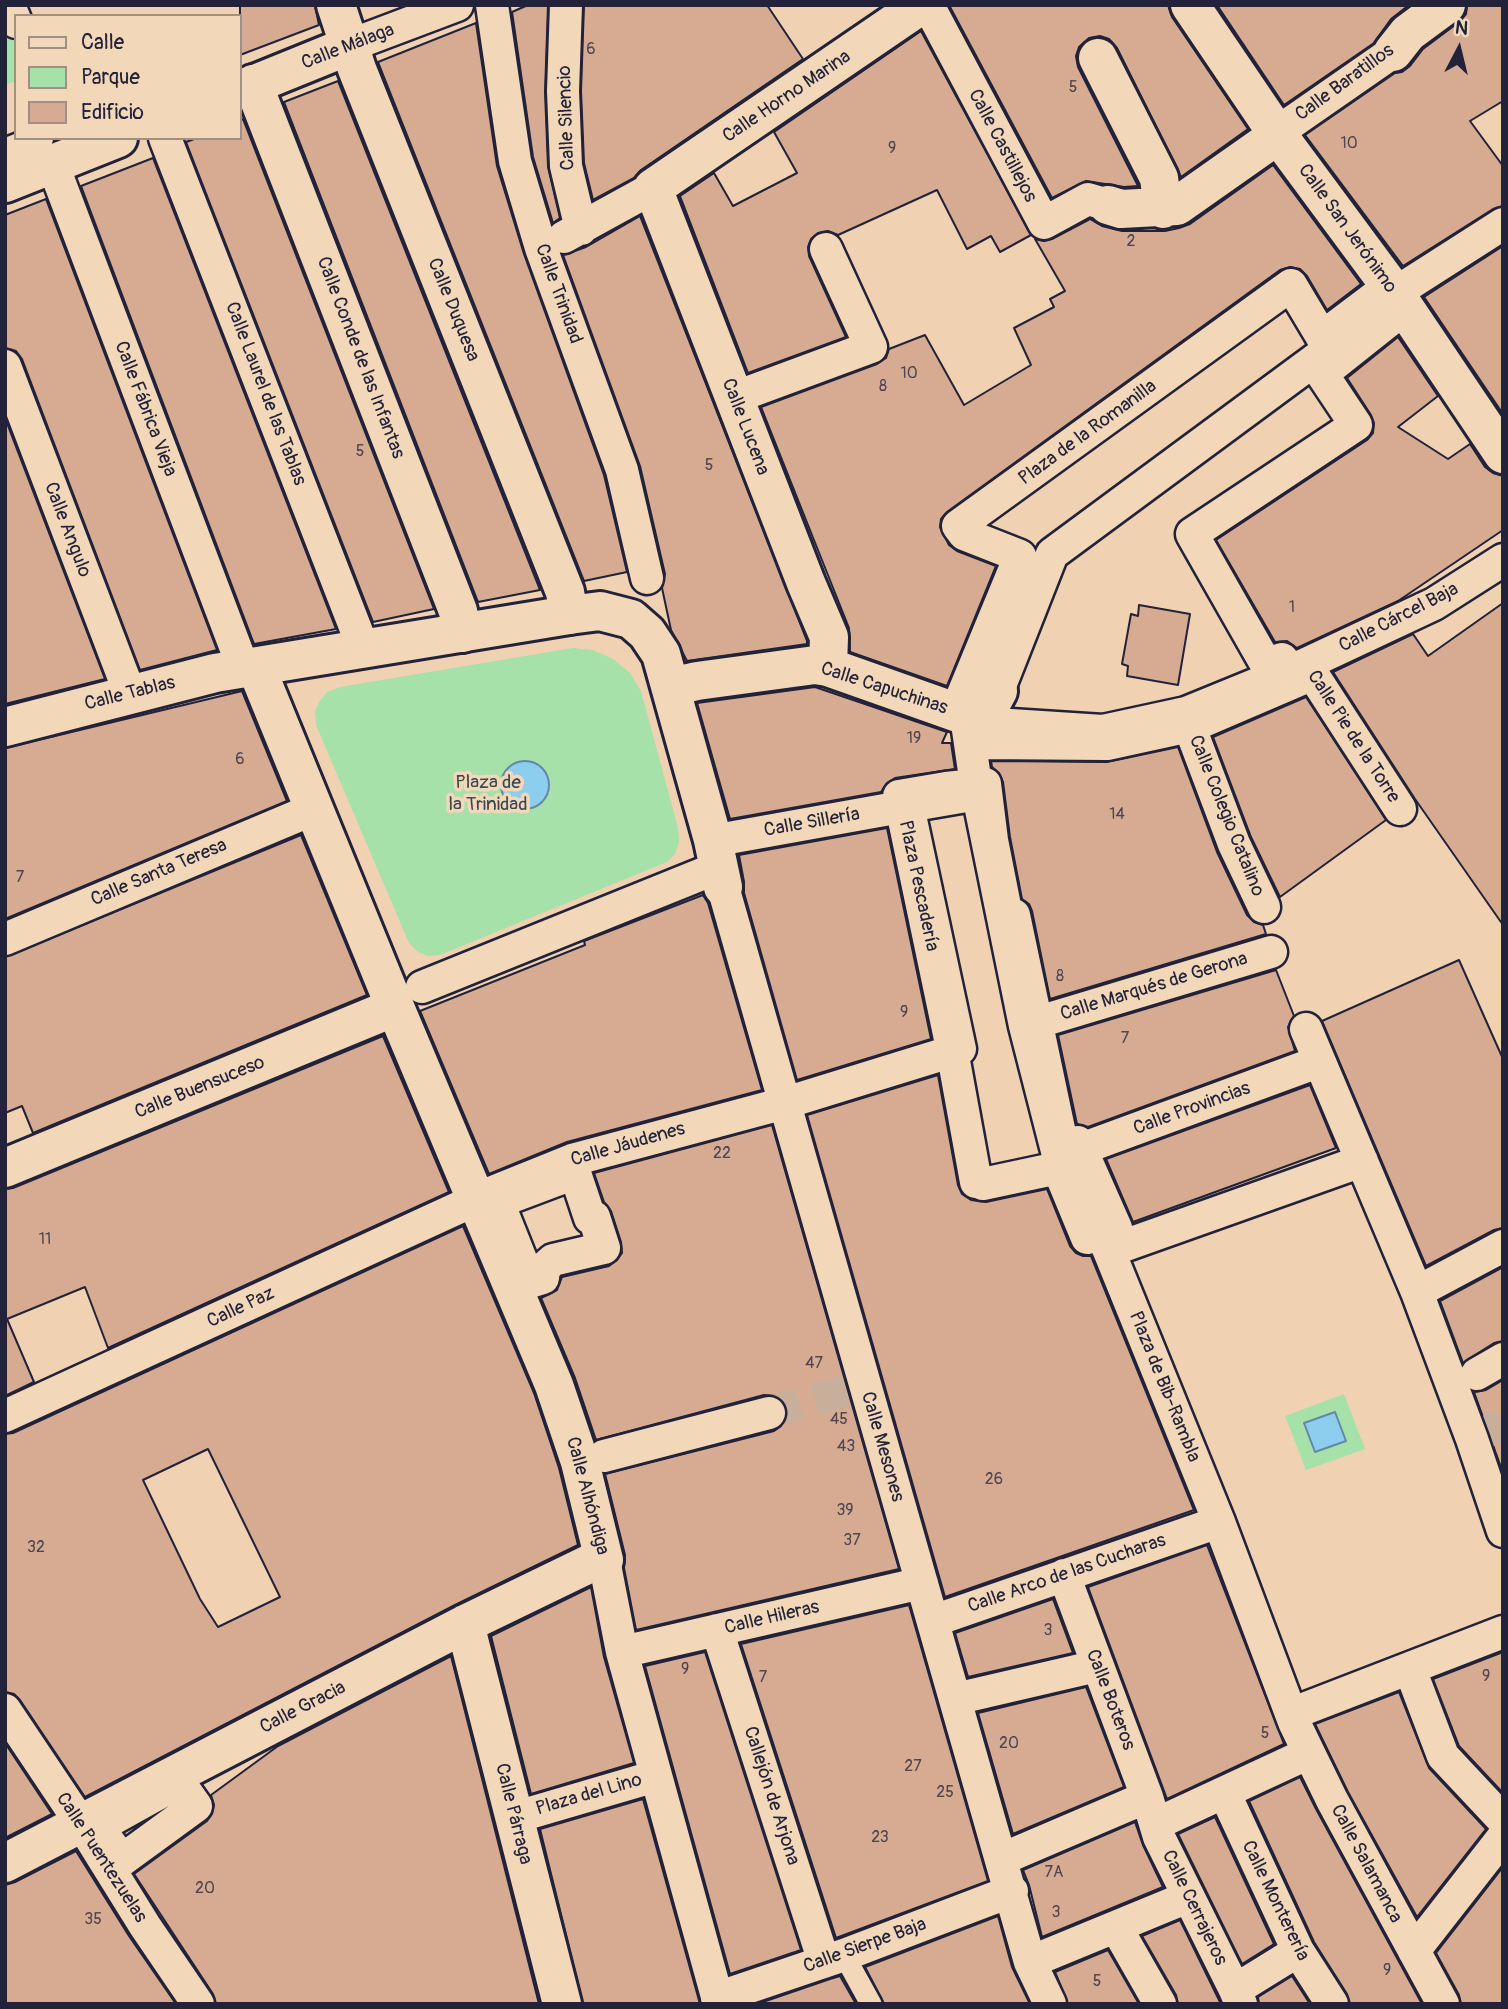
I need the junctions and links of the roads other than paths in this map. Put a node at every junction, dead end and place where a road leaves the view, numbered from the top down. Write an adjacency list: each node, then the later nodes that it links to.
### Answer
1 (336, 5): 9 (street, Calle Duquesa)
2 (457, 5): 9 (street, Calle Málaga)
3 (492, 5): 24 (street, Calle Trinidad)
4 (566, 5): 23 (street, Calle Silencio)
5 (921, 5): 19 (street, Calle Horno Marina)
6 (928, 5): 20 (street, Calle Castillejos)
7 (1190, 5): 13 (street, Calle San Jerónimo)
8 (1446, 5): 10 (street, Calle Baratillos)
9 (351, 46): 12 (street, Calle Málaga); 32 (street, Calle Duquesa)
10 (1393, 52): 13 (street, Calle Baratillos)
11 (1098, 58): 21 (street)
12 (246, 87): 33 (street, Calle Conde de las Infantas)
13 (1278, 135): 21 (street); 26 (street, Calle San Jerónimo)
14 (107, 140): 16 (street)
15 (166, 140): 34 (street, Calle Laurel de las Tablas)
16 (45, 151): 17 (street); 18 (street); 35 (street, Calle Fábrica Vieja)
17 (5, 155)
18 (5, 183)
19 (653, 188): 23 (street); 28 (street, Calle Lucena)
20 (1108, 205): 21 (street)
21 (1163, 209)
22 (1503, 224): 26 (street)
23 (581, 229): 24 (street)
24 (541, 248): 31 (street, Calle Trinidad)
25 (826, 249): 28 (street)
26 (1397, 298): 29 (street, Calle San Jerónimo); 37 (street); 40 (street); 40 (street, Plaza de la Romanilla)
27 (5, 366): 39 (street, Calle Angulo)
28 (733, 398): 36 (street, Calle Lucena)
29 (1503, 454)
30 (1503, 561): 37 (street, Calle Cárcel Baja)
31 (647, 578)
32 (569, 615): 33 (street); 38 (street)
33 (462, 633): 34 (street)
34 (364, 650): 35 (street)
35 (247, 660): 39 (street, Calle Tablas); 45 (street)
36 (828, 667): 38 (street, Calle Capuchinas); 40 (street, Calle Capuchinas)
37 (1299, 667): 40 (street); 41 (street, Plaza de la Romanilla); 46 (street, Calle Pie de la Torre)
38 (671, 687): 48 (street)
39 (130, 694): 42 (street, Calle Tablas)
40 (985, 703): 41 (street, Plaza de la Romanilla); 43 (street)
41 (1189, 725): 49 (street, Calle Colegio Catalino)
42 (5, 727)
43 (977, 790): 44 (street, Plaza Pescadería); 53 (street); 55 (street, Plaza Pescadería)
44 (901, 807): 47 (street, Calle Sillería); 55 (street, Plaza Pescadería)
45 (314, 809): 50 (street, Calle Santa Teresa); 52 (street)
46 (1400, 809)
47 (723, 839)
48 (713, 880): 52 (street); 57 (street, Calle Mesones)
49 (1264, 907)
50 (5, 939)
51 (1271, 952): 53 (street, Calle Marqués de Gerona)
52 (409, 997): 60 (street, Calle Buensuceso); 61 (street, Calle Alhóndiga)
53 (1031, 1024): 59 (street)
54 (1306, 1029): 56 (street)
55 (952, 1052): 57 (street); 62 (street, Plaza Pescadería)
56 (1318, 1062): 58 (street); 59 (street, Calle Provincias)
57 (785, 1102): 61 (street, Calle Jáudenes); 73 (street, Calle Mesones)
58 (1358, 1151): 62 (street); 64 (street)
59 (1074, 1154): 62 (street)
60 (5, 1168)
61 (476, 1200): 67 (street, Calle Paz); 71 (street, Calle Alhóndiga)
62 (1105, 1242): 69 (street, Plaza de Bib-Rambla)
63 (1503, 1246): 64 (street)
64 (1422, 1290): 65 (street)
65 (1473, 1376): 70 (street)
66 (769, 1413): 68 (street)
67 (5, 1416)
68 (604, 1456)
69 (1210, 1524): 72 (street, Calle Arco de las Cucharas); 83 (street, Plaza de Bib-Rambla)
70 (1503, 1531)
71 (604, 1560): 75 (street, Calle Gracia); 78 (street, Calle Alhóndiga)
72 (1063, 1575): 74 (street, Calle Arco de las Cucharas); 79 (street, Calle Boteros)
73 (922, 1583): 74 (street, Calle Mesones); 76 (street, Calle Hileras)
74 (933, 1622): 81 (street, Calle Mesones)
75 (465, 1625): 90 (street, Calle Gracia); 104 (street, Calle Párraga)
76 (717, 1630): 78 (street, Calle Hileras); 99 (street, Callejón de Arjona)
77 (1503, 1632): 80 (street)
78 (622, 1652): 85 (street, Calle Alhóndiga)
79 (1097, 1666): 81 (street); 87 (street, Calle Boteros)
80 (1411, 1672): 83 (street); 89 (street)
81 (955, 1699): 92 (street, Calle Mesones)
82 (5, 1710): 90 (street, Calle Puentezuelas)
83 (1293, 1718): 84 (street, Calle Salamanca)
84 (1309, 1753): 86 (street); 98 (street, Calle Salamanca)
85 (656, 1776): 88 (street, Plaza del Lino); 102 (street, Calle Alhóndiga)
86 (1224, 1794): 87 (street); 97 (street, Calle Monterería)
87 (1152, 1811): 92 (street); 95 (street, Calle Cerrajeros)
88 (523, 1815)
89 (1503, 1820)
90 (81, 1824): 93 (street, Calle Gracia); 103 (street, Calle Puentezuelas)
91 (1503, 1838): 98 (street)
92 (1002, 1859): 94 (street, Calle Mesones)
93 (5, 1863)
94 (1012, 1891): 99 (street, Calle Sierpe Baja); 100 (street, Calle Mesones)
95 (1188, 1897): 96 (street); 101 (street, Calle Cerrajeros)
96 (1116, 1927): 100 (street); 107 (street)
97 (1298, 1951): 101 (street); 108 (street, Calle Monterería)
98 (1414, 1951): 109 (street, Calle Salamanca)
99 (834, 1959): 102 (street, Calle Sierpe Baja); 105 (lane)
100 (1030, 1962): 106 (street, Calle Mesones)
101 (1238, 1997)
102 (718, 2001)
103 (198, 2004)
104 (562, 2004)
105 (872, 2004)
106 (1050, 2004)
107 (1160, 2004)
108 (1332, 2004)
109 (1443, 2004)

